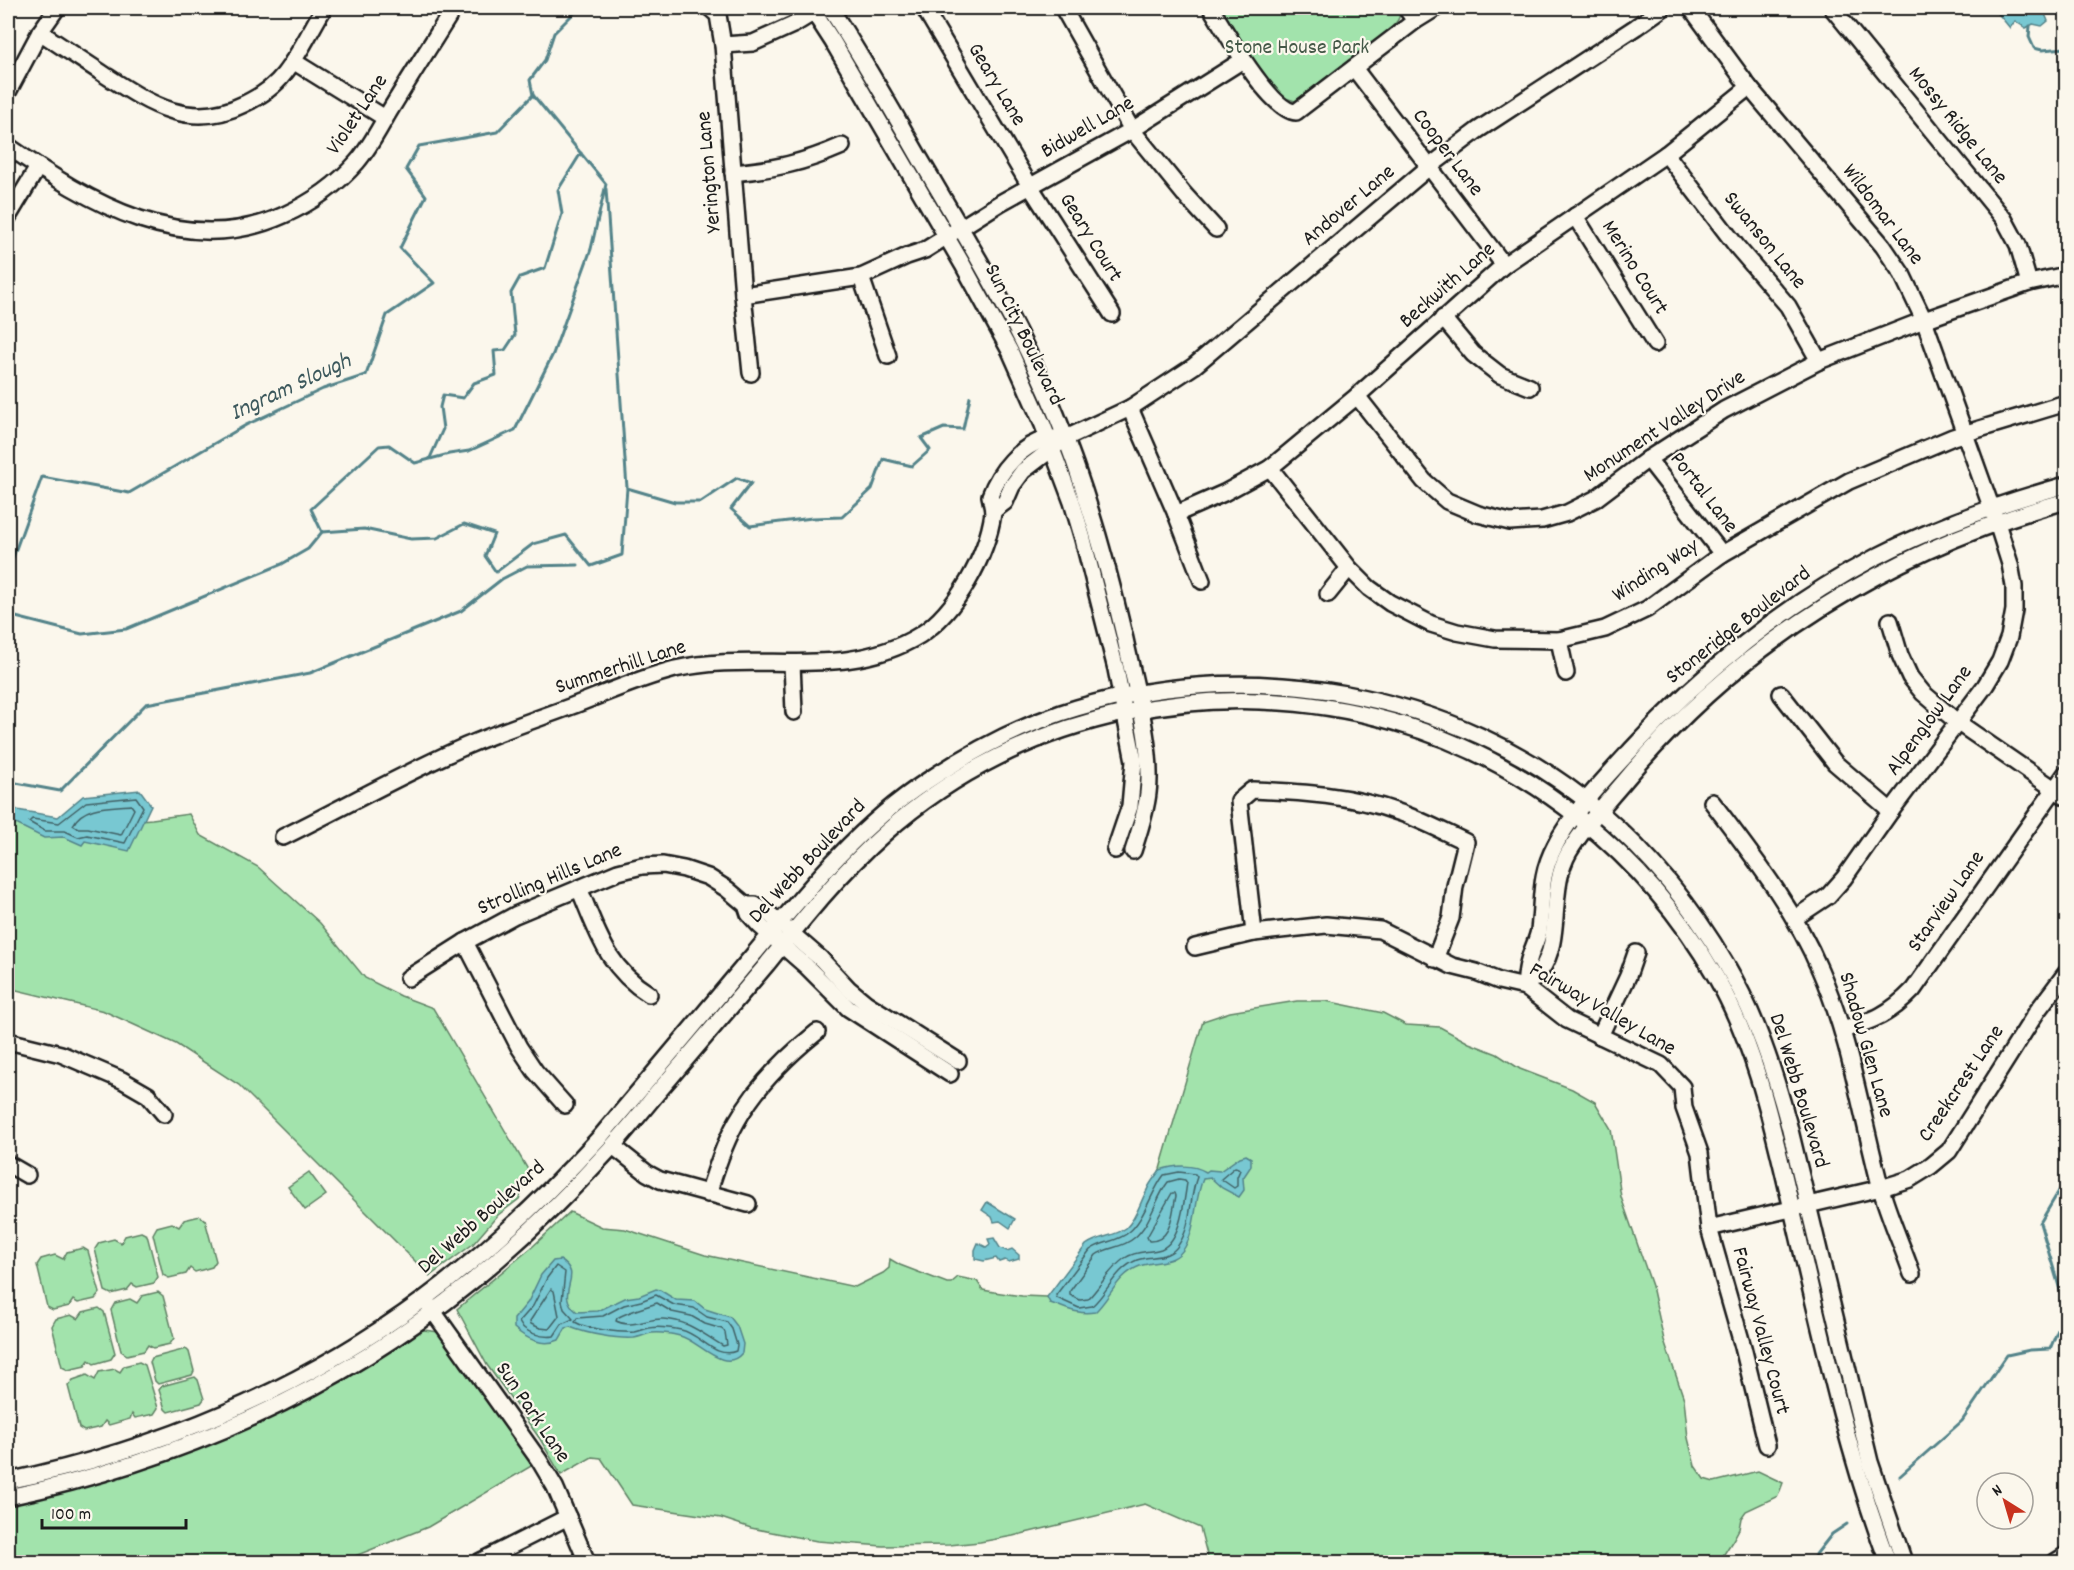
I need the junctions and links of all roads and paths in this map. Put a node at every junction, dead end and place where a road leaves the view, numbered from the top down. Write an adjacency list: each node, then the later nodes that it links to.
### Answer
1 (57, 8): 16 (street)
2 (324, 8): 19 (street)
3 (454, 8): 23 (street, Violet Lane)
4 (710, 8): 17 (street, Yerington Lane)
5 (830, 8): 35 (street, Sun City Boulevard)
6 (924, 8): 31 (street, Geary Lane)
7 (1063, 8): 24 (street)
8 (1210, 8): 18 (street)
9 (1406, 8): 15 (street)
10 (1436, 8): 15 (street)
11 (1663, 8): 29 (street, Andover Lane)
12 (1691, 8): 21 (street, Wildomar Lane)
13 (1832, 8): 39 (street, Mossy Ridge Lane)
14 (817, 9): 17 (street); 35 (street, Sun City Boulevard)
15 (1415, 21): 20 (street)
16 (40, 32): 19 (street); 22 (street)
17 (723, 45): 30 (street, Yerington Lane)
18 (1243, 60): 20 (street); 24 (street, Bidwell Lane)
19 (293, 61): 23 (street)
20 (1353, 68): 29 (street, Cooper Lane)
21 (1749, 87): 27 (street, Beckwith Lane); 43 (street, Wildomar Lane)
22 (8, 92)
23 (385, 118): 28 (street, Violet Lane)
24 (1132, 130): 31 (street, Bidwell Lane); 34 (street)
25 (8, 146): 28 (street, Violet Lane)
26 (842, 146): 30 (street)
27 (1666, 154): 33 (street, Beckwith Lane); 46 (street, Swanson Lane)
28 (38, 167): 32 (street)
29 (1430, 167): 36 (street, Cooper Lane); 51 (street, Andover Lane)
30 (733, 173): 40 (street, Yerington Lane)
31 (1030, 186): 35 (street, Bidwell Lane); 41 (street, Geary Court)
32 (8, 216)
33 (1575, 216): 36 (street, Beckwith Lane); 44 (street, Merino Court)
34 (1216, 229)
35 (954, 233): 38 (street, Bidwell Lane); 53 (street, Sun City Boulevard); 54 (street, Sun City Boulevard)
36 (1504, 266): 42 (street, Beckwith Lane)
37 (2067, 275): 39 (street, Monument Valley Drive)
38 (861, 277): 40 (street, Bidwell Lane); 45 (street)
39 (2029, 283): 43 (street, Monument Valley Drive)
40 (743, 295): 47 (street, Yerington Lane)
41 (1112, 314)
42 (1443, 318): 48 (street); 49 (street, Beckwith Lane)
43 (1924, 320): 46 (street, Monument Valley Drive); 52 (street, Wildomar Lane)
44 (1655, 344)
45 (888, 356)
46 (1819, 362): 55 (street, Monument Valley Drive)
47 (751, 373)
48 (1530, 387)
49 (1357, 396): 55 (street, Monument Valley Drive); 56 (street, Beckwith Lane)
50 (2067, 403): 52 (street, Winding Way)
51 (1130, 408): 53 (street, Andover Lane); 59 (street)
52 (1964, 433): 60 (street, Wildomar Lane); 61 (street, Winding Way)
53 (1066, 438): 54 (street, Summerhill Lane); 70 (street, Sun City Boulevard)
54 (1050, 444): 67 (street, Summerhill Lane); 70 (street, Sun City Boulevard)
55 (1648, 459): 61 (street, Portal Lane)
56 (1270, 468): 59 (street, Beckwith Lane); 62 (street, Winding Way)
57 (2067, 485): 60 (street, Stoneridge Boulevard)
58 (2067, 501): 60 (street, Stoneridge Boulevard)
59 (1176, 514): 63 (street)
60 (1994, 516): 72 (street, Alpenglow Lane); 75 (street, Stoneridge Boulevard); 78 (street, Stoneridge Boulevard)
61 (1722, 554): 66 (street, Winding Way)
62 (1348, 568): 64 (street); 66 (street, Winding Way)
63 (1202, 581)
64 (1328, 594)
65 (1890, 621): 72 (street)
66 (1559, 640): 68 (street)
67 (792, 663): 71 (street); 81 (street, Summerhill Lane)
68 (1566, 673)
69 (1781, 694): 77 (street)
70 (1131, 703): 75 (street, Del Webb Boulevard); 79 (street, Del Webb Boulevard); 82 (street); 83 (street); 86 (street, Del Webb Boulevard); 88 (street, Del Webb Boulevard)
71 (794, 712)
72 (1957, 722): 74 (street); 77 (street, Alpenglow Lane)
73 (2067, 773): 74 (street, Starview Lane)
74 (2061, 793): 97 (street, Starview Lane)
75 (1587, 801): 78 (street, Del Webb Boulevard); 79 (street, Stoneridge Boulevard)
76 (1712, 802): 85 (street, Shadow Glen Lane)
77 (1891, 811): 85 (street, Alpenglow Lane)
78 (1600, 812): 80 (street, Stoneridge Boulevard); 110 (street, Del Webb Boulevard)
79 (1576, 815): 80 (street, Del Webb Boulevard); 95 (street, Stoneridge Boulevard)
80 (1589, 825): 95 (street, Stoneridge Boulevard); 110 (street, Del Webb Boulevard)
81 (283, 837)
82 (1115, 850)
83 (1133, 851)
84 (579, 888): 86 (street, Strolling Hills Lane); 89 (street, Strolling Hills Lane); 96 (street)
85 (1795, 918): 97 (street, Shadow Glen Lane)
86 (775, 929): 88 (street, Strolling Hills Lane); 113 (street, Del Webb Boulevard)
87 (1254, 933): 90 (street, Fairway Valley Lane); 92 (street, Fairway Valley Lane); 92 (street)
88 (787, 939): 101 (street, Strolling Hills Lane); 104 (street, Del Webb Boulevard)
89 (465, 942): 94 (street, Strolling Hills Lane); 102 (street)
90 (1195, 947)
91 (1636, 953): 99 (street)
92 (1435, 958): 95 (street, Fairway Valley Lane)
93 (2067, 973): 107 (street, Creekcrest Lane)
94 (408, 978)
95 (1525, 987): 99 (street, Fairway Valley Lane)
96 (649, 994)
97 (1843, 1030): 107 (street, Shadow Glen Lane)
98 (818, 1032): 108 (street)
99 (1600, 1036): 111 (street, Fairway Valley Lane)
100 (8, 1041): 103 (street)
101 (954, 1067)
102 (565, 1105)
103 (164, 1114)
104 (613, 1146): 108 (street); 113 (street, Del Webb Boulevard)
105 (8, 1164): 106 (street)
106 (27, 1175)
107 (1881, 1188): 110 (street, Creekcrest Lane); 112 (street, Shadow Glen Lane)
108 (708, 1194): 109 (street)
109 (748, 1204)
110 (1800, 1206): 111 (street, Creekcrest Lane); 121 (street, Del Webb Boulevard); 122 (street, Del Webb Boulevard)
111 (1709, 1228): 114 (street, Fairway Valley Court)
112 (1912, 1274)
113 (429, 1305): 115 (street, Del Webb Boulevard); 116 (street, Del Webb Boulevard); 117 (street, Sun Park Lane)
114 (1767, 1445)
115 (8, 1481)
116 (8, 1497)
117 (568, 1517): 119 (street); 120 (street, Sun Park Lane)
118 (2067, 1555): 123 (street)
119 (479, 1563)
120 (587, 1563)
121 (1888, 1563)
122 (1904, 1563)
123 (2055, 1563)

